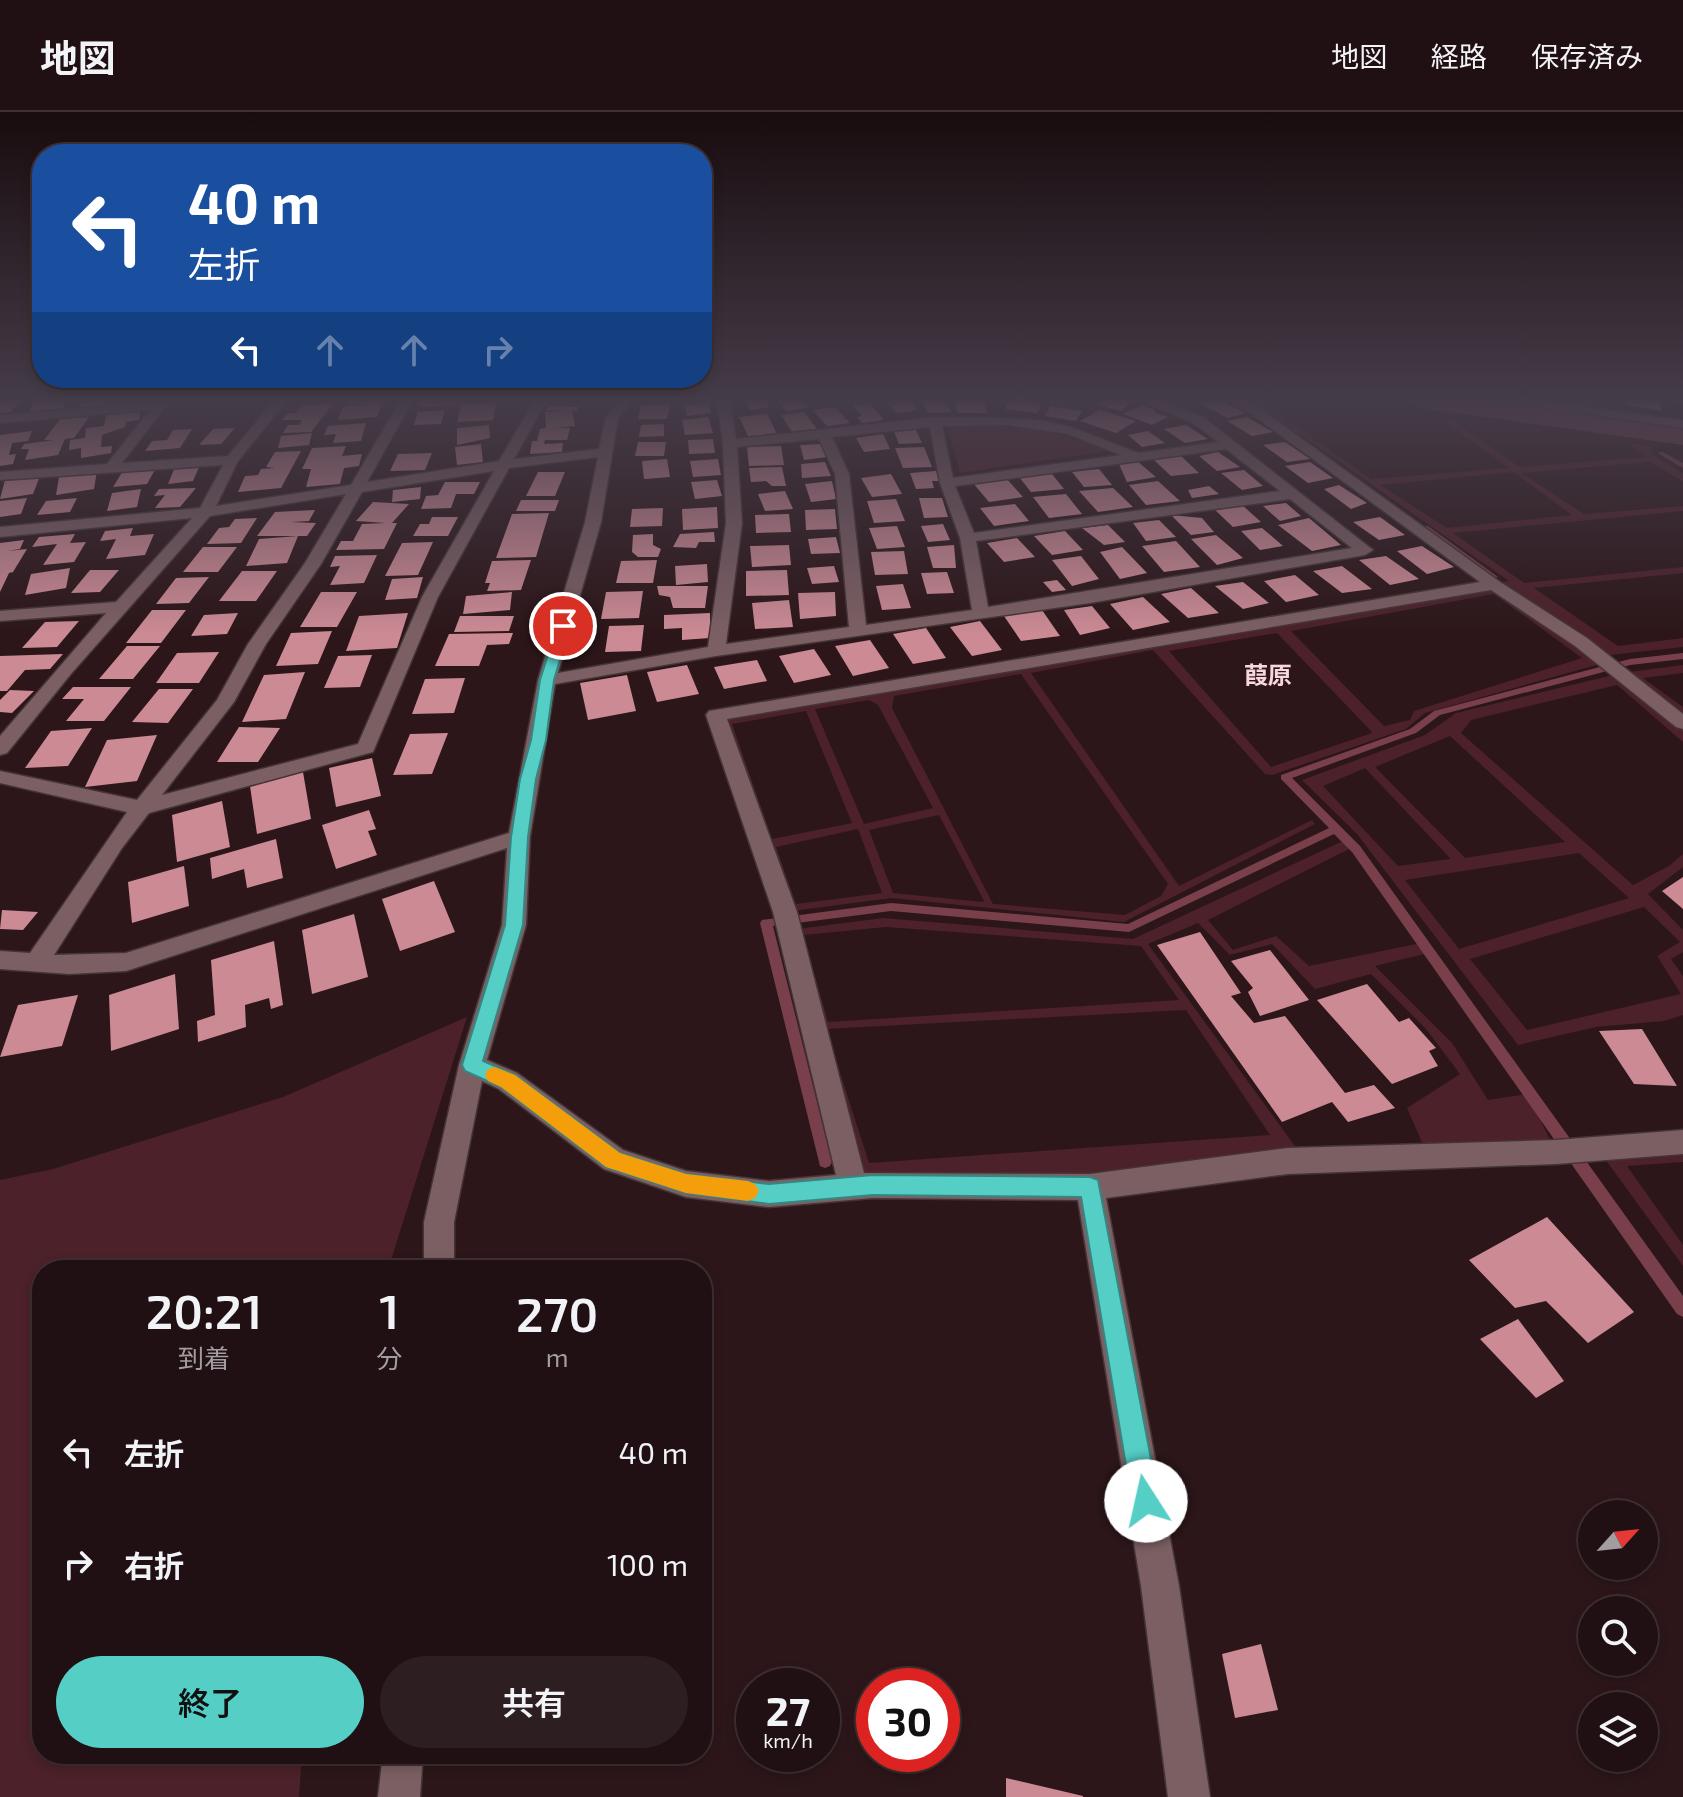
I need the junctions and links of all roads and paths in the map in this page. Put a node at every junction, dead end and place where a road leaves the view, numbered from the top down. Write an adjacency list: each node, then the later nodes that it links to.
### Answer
1 (223, 477): 15 (street)
2 (364, 477): 13 (street)
3 (432, 477): 13 (street)
4 (497, 477): 28 (street)
5 (601, 477): 24 (street)
6 (732, 477): 23 (street)
7 (842, 477): 22 (street)
8 (946, 477): 12 (street)
9 (991, 477): 12 (street)
10 (1270, 477): 14 (street)
11 (1344, 477): 18 (street)
12 (947, 483): 17 (street)
13 (357, 489): 15 (street); 28 (street)
14 (1291, 494): 17 (street); 20 (street)
15 (205, 512): 16 (street); 19 (street)
16 (0, 532)
17 (968, 538): 20 (street)
18 (1494, 585): 25 (street); 34 (street)
19 (123, 607): 21 (street); 26 (street)
20 (981, 615): 22 (street)
21 (0, 616)
22 (858, 630): 23 (street)
23 (716, 651): 24 (street)
24 (547, 680): 29 (street)
25 (1683, 723)
26 (0, 749)
27 (0, 777): 28 (street)
28 (141, 808): 31 (street)
29 (519, 837): 31 (street); 32 (street)
30 (0, 960): 31 (street)
31 (36, 963)
32 (472, 1065): 34 (street); 36 (street)
33 (1683, 1142): 35 (street)
34 (853, 1187): 35 (street)
35 (1090, 1187): 39 (street)
36 (439, 1260)
37 (402, 1764): 38 (street)
38 (399, 1797)
39 (1189, 1797)

